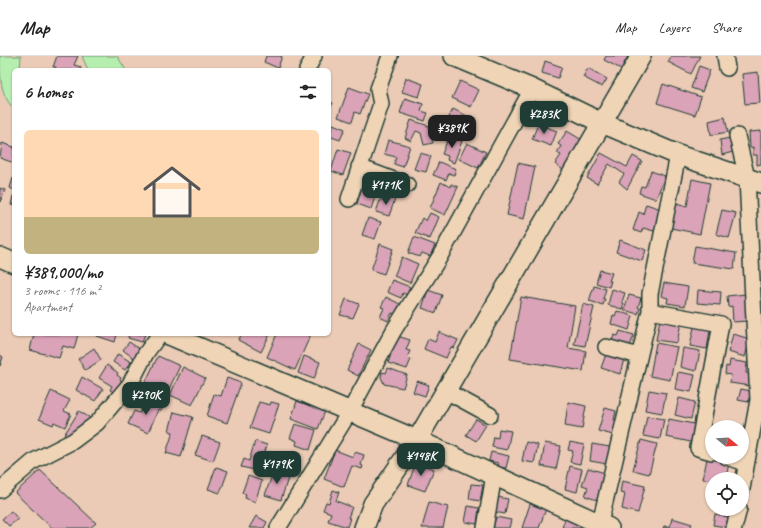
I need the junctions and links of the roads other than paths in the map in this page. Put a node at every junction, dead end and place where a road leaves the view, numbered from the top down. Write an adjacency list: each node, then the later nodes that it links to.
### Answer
1 (314, 56): 5 (street)
2 (390, 56): 10 (street)
3 (454, 56): 6 (street)
4 (641, 56): 7 (street)
5 (307, 68)
6 (532, 89): 7 (street); 22 (street)
7 (602, 123): 9 (street); 21 (street)
8 (737, 136): 11 (street)
9 (678, 155): 11 (street); 16 (street)
10 (359, 167): 12 (street); 13 (street)
11 (754, 181): 25 (street)
12 (407, 185)
13 (349, 199)
14 (0, 257): 15 (street)
15 (12, 262)
16 (650, 312): 20 (street); 26 (street)
17 (159, 336): 28 (street)
18 (172, 336): 22 (street)
19 (606, 347): 20 (street)
20 (639, 356): 30 (street)
21 (446, 391): 23 (street); 24 (street)
22 (350, 411): 24 (street); 31 (street)
23 (490, 416)
24 (417, 440): 27 (street); 32 (street)
25 (749, 447)
26 (705, 450)
27 (494, 475): 30 (street); 33 (street)
28 (0, 490)
29 (737, 516): 34 (street)
30 (604, 526)
31 (278, 528)
32 (364, 528)
33 (485, 528)
34 (734, 528)

